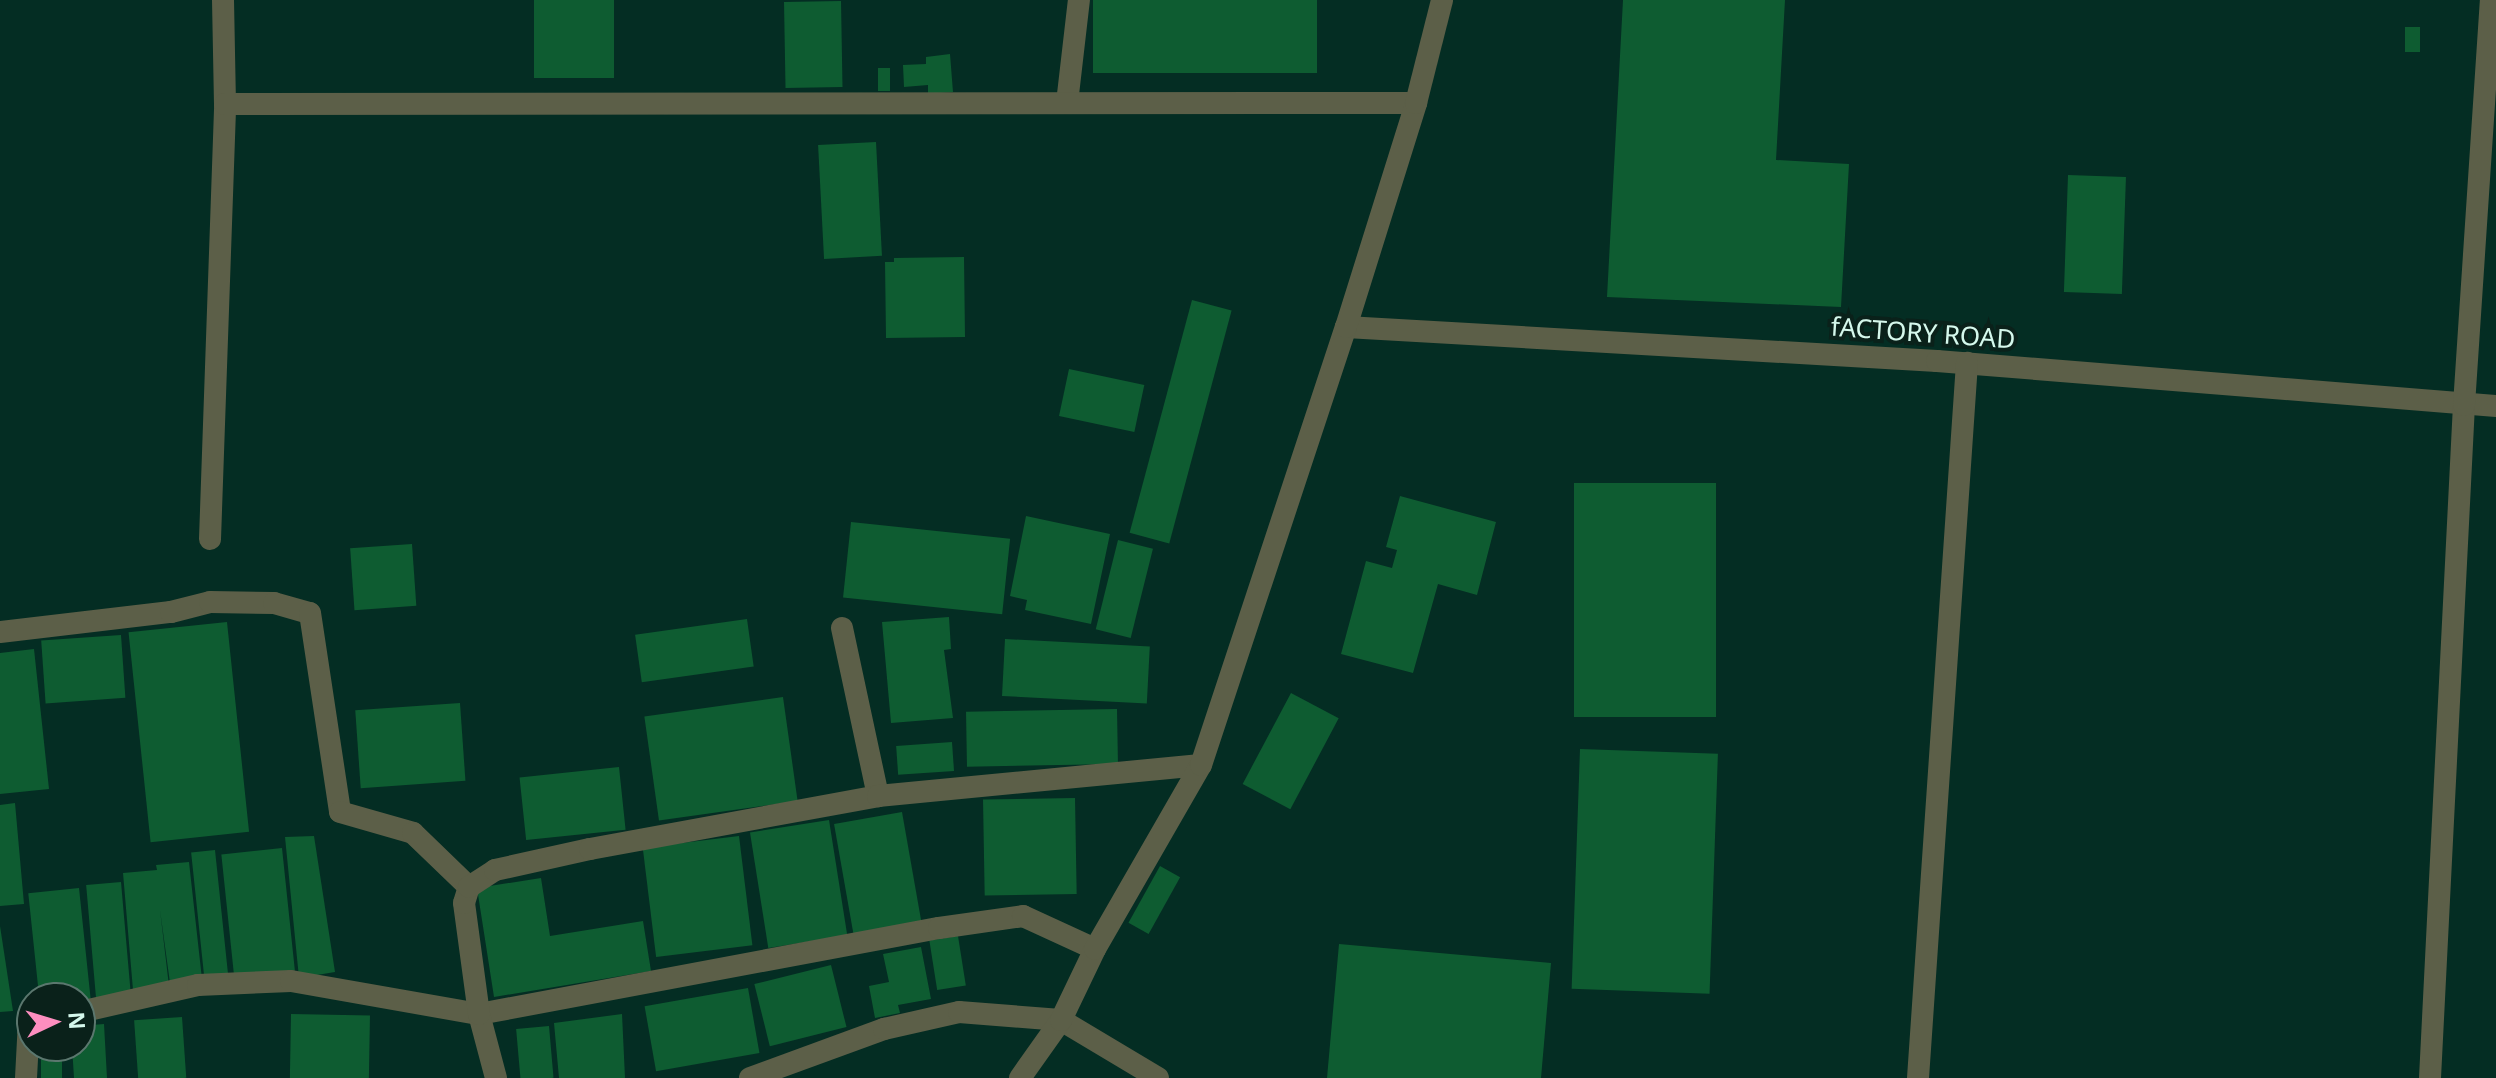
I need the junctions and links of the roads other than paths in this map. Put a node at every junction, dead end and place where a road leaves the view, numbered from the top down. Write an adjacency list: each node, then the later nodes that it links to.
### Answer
1 (223, 0): 7 (street)
2 (1079, 0): 5 (street)
3 (1442, 0): 6 (street)
4 (2491, 0): 10 (street)
5 (1067, 103): 6 (street); 7 (street)
6 (1416, 103): 8 (street)
7 (225, 104): 12 (street)
8 (1346, 327): 9 (street, fACTORY ROAD); 15 (street)
9 (1967, 363): 10 (street, fACTORY ROAD); 26 (street)
10 (2464, 405): 11 (street, fACTORY ROAD); 27 (street)
11 (2496, 406)
12 (210, 539)
13 (842, 628): 16 (street)
14 (0, 632): 17 (street)
15 (1201, 765): 16 (street); 18 (street)
16 (878, 796): 17 (street)
17 (469, 887): 20 (street)
18 (1095, 949): 20 (street); 21 (street)
19 (96, 1008): 20 (street)
20 (479, 1014): 22 (street)
21 (1061, 1020): 23 (street); 24 (street); 25 (street)
22 (496, 1078)
23 (750, 1078)
24 (1020, 1078)
25 (1158, 1078)
26 (1918, 1078)
27 (2430, 1078)

